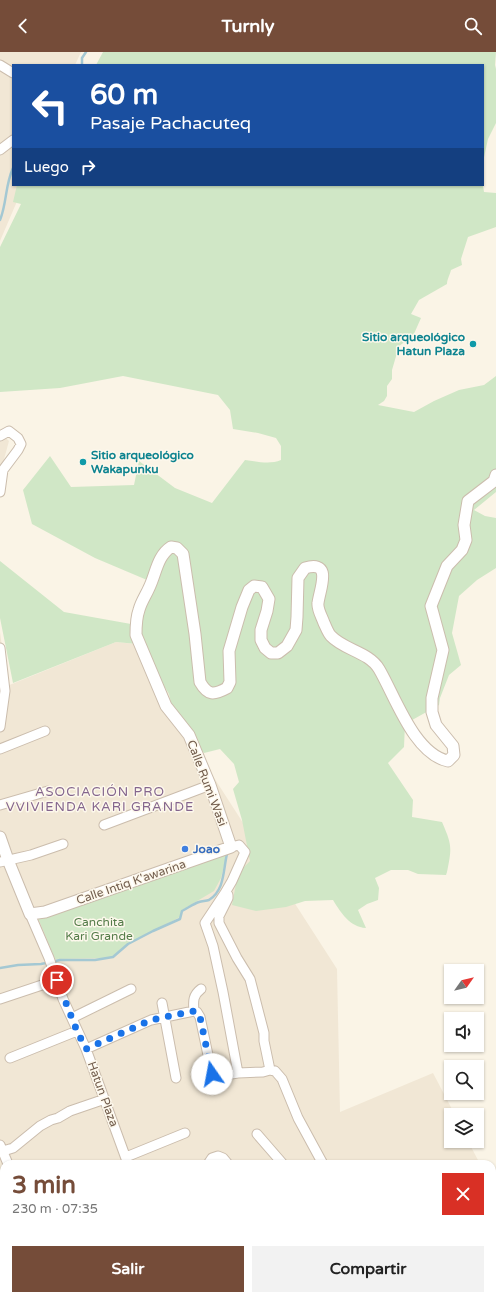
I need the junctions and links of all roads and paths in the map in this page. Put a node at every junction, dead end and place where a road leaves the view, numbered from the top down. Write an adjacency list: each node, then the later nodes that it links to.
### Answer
1 (0, 65): 2 (street)
2 (12, 72)
3 (12, 141): 4 (street)
4 (0, 150)
5 (0, 436): 7 (street)
6 (496, 475): 12 (street, Calle Rumi Wasi)
7 (0, 492)
8 (0, 648): 9 (street)
9 (0, 727)
10 (45, 731): 11 (street)
11 (0, 749)
12 (210, 785): 15 (street); 18 (street, Calle Rumi Wasi)
13 (48, 791): 14 (street)
14 (0, 806)
15 (104, 825)
16 (0, 837): 19 (street)
17 (63, 844): 19 (street)
18 (231, 847): 20 (street); 21 (street, Calle Intiq K'awarina)
19 (4, 861): 21 (street)
20 (225, 893): 33 (street); 34 (street)
21 (30, 914): 22 (street, Hatun Plaza)
22 (57, 980): 25 (street); 28 (street, Hatun Plaza)
23 (201, 988): 27 (street)
24 (131, 989): 28 (street)
25 (0, 999)
26 (162, 1003): 29 (street)
27 (196, 1012): 29 (street); 35 (street)
28 (72, 1018): 30 (street, Hatun Plaza)
29 (165, 1018): 31 (street); 37 (street)
30 (77, 1031): 31 (street, Hatun Plaza); 32 (street)
31 (86, 1049): 38 (street, Hatun Plaza)
32 (10, 1058)
33 (270, 1070): 34 (street); 48 (street)
34 (238, 1073): 36 (street)
35 (212, 1074)
36 (225, 1076)
37 (176, 1078)
38 (105, 1099): 41 (street); 43 (street, Hatun Plaza)
39 (185, 1133): 44 (street)
40 (258, 1134): 47 (street)
41 (1, 1149): 42 (street)
42 (6, 1160)
43 (127, 1160)
44 (129, 1160)
45 (211, 1160): 46 (street)
46 (225, 1160)
47 (280, 1160)
48 (321, 1160)

